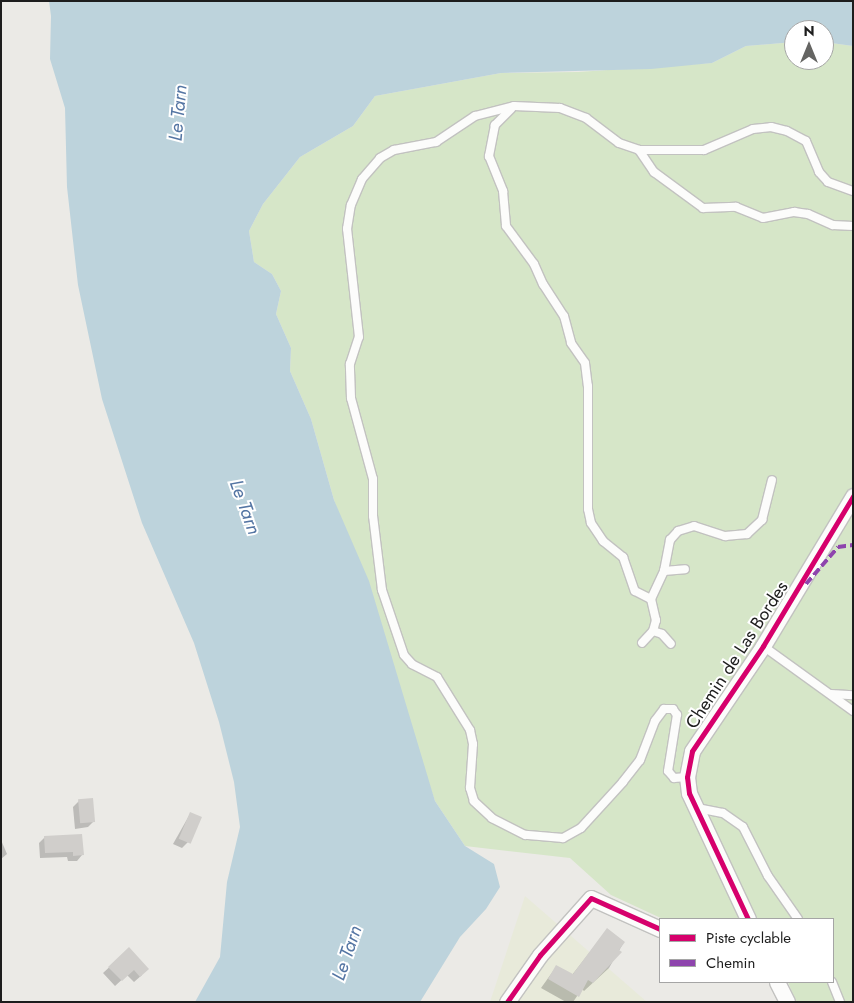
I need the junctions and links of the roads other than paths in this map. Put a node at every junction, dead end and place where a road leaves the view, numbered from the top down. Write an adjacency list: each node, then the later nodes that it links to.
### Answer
1 (514, 106): 2 (lane); 9 (lane); 17 (lane)
2 (639, 150): 3 (lane); 4 (lane)
3 (853, 191)
4 (853, 226)
5 (772, 480): 8 (lane)
6 (853, 496): 13 (street, Chemin de Las Bordes)
7 (685, 569): 8 (lane)
8 (664, 570): 9 (lane)
9 (651, 600): 10 (lane)
10 (653, 631): 11 (lane); 12 (lane)
11 (642, 643)
12 (671, 644)
13 (763, 646): 14 (lane); 17 (street, Chemin de Las Bordes)
14 (829, 694): 15 (lane); 16 (lane)
15 (853, 695)
16 (853, 711)
17 (687, 777): 18 (street, Chemin de Las Bordes)
18 (697, 808): 19 (street, Chemin de Las Bordes); 20 (lane)
19 (748, 918)
20 (797, 918)
21 (659, 929): 24 (street)
22 (778, 983): 25 (street)
23 (832, 983): 26 (lane)
24 (507, 1002)
25 (787, 1002)
26 (840, 1002)

